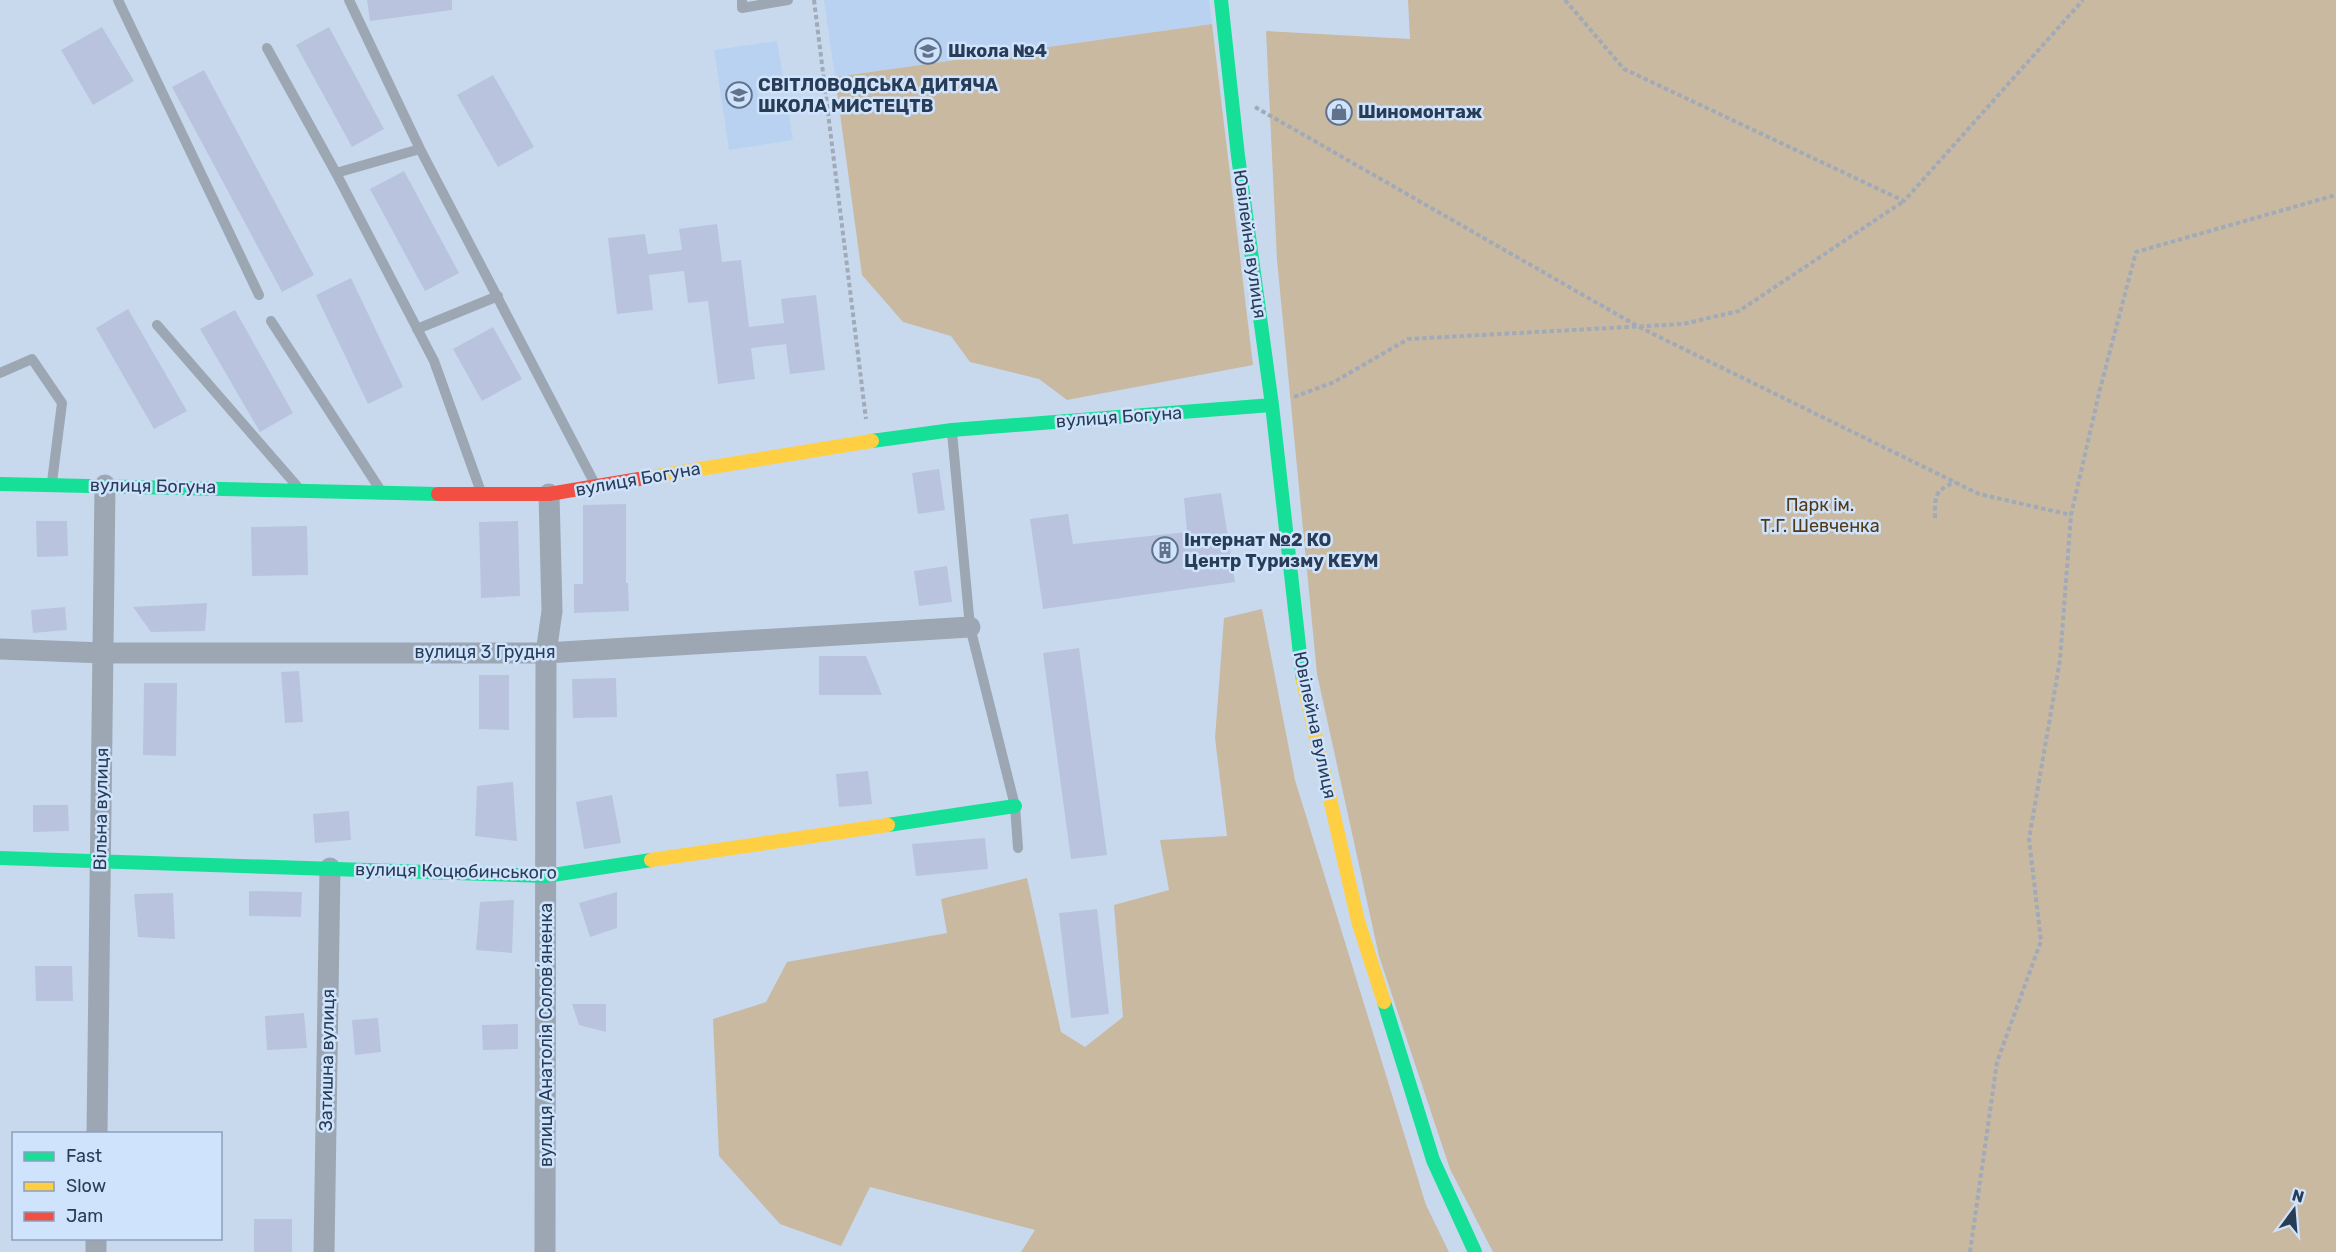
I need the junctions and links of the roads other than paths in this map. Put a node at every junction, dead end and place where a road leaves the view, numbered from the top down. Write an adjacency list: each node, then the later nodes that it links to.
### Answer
1 (118, 0): 9 (lane)
2 (349, 0): 7 (lane)
3 (742, 0): 4 (lane)
4 (788, 0)
5 (1221, 0): 15 (street, Ювілейна вулиця)
6 (267, 48): 8 (lane)
7 (420, 149): 8 (lane); 10 (lane)
8 (336, 174): 13 (lane)
9 (259, 295)
10 (498, 296): 13 (lane); 20 (lane)
11 (271, 321): 22 (lane)
12 (157, 325): 21 (lane)
13 (417, 329): 24 (lane)
14 (0, 373): 18 (lane)
15 (1272, 405): 16 (street, вулиця Богуна); 38 (street, Ювілейна вулиця)
16 (952, 430): 20 (street, вулиця Богуна); 25 (lane)
17 (0, 484): 18 (street, вулиця Богуна)
18 (52, 484): 19 (street, вулиця Богуна)
19 (105, 485): 21 (street, вулиця Богуна); 27 (street, Вільна вулиця)
20 (596, 486): 23 (street, вулиця Богуна)
21 (301, 490): 22 (street, вулиця Богуна)
22 (383, 494): 24 (street, вулиця Богуна)
23 (549, 494): 24 (street, вулиця Богуна); 28 (street, вулиця Анатолія Соловʼяненка)
24 (482, 495)
25 (970, 627): 28 (street, вулиця 3 Грудня); 29 (lane)
26 (0, 649): 27 (street, вулиця 3 Грудня)
27 (103, 653): 28 (street, вулиця 3 Грудня); 32 (street, Вільна вулиця)
28 (546, 653): 34 (street, вулиця Анатолія Соловʼяненка)
29 (1015, 806): 30 (lane); 34 (street, вулиця Коцюбинського)
30 (1018, 848)
31 (0, 858): 32 (street, вулиця Коцюбинського)
32 (100, 860): 33 (street, вулиця Коцюбинського); 35 (street, Вільна вулиця)
33 (330, 868): 34 (street, вулиця Коцюбинського); 36 (street, Затишна вулиця)
34 (546, 876): 37 (street, вулиця Анатолія Соловʼяненка)
35 (97, 1132)
36 (324, 1252)
37 (545, 1252)
38 (1475, 1252)

